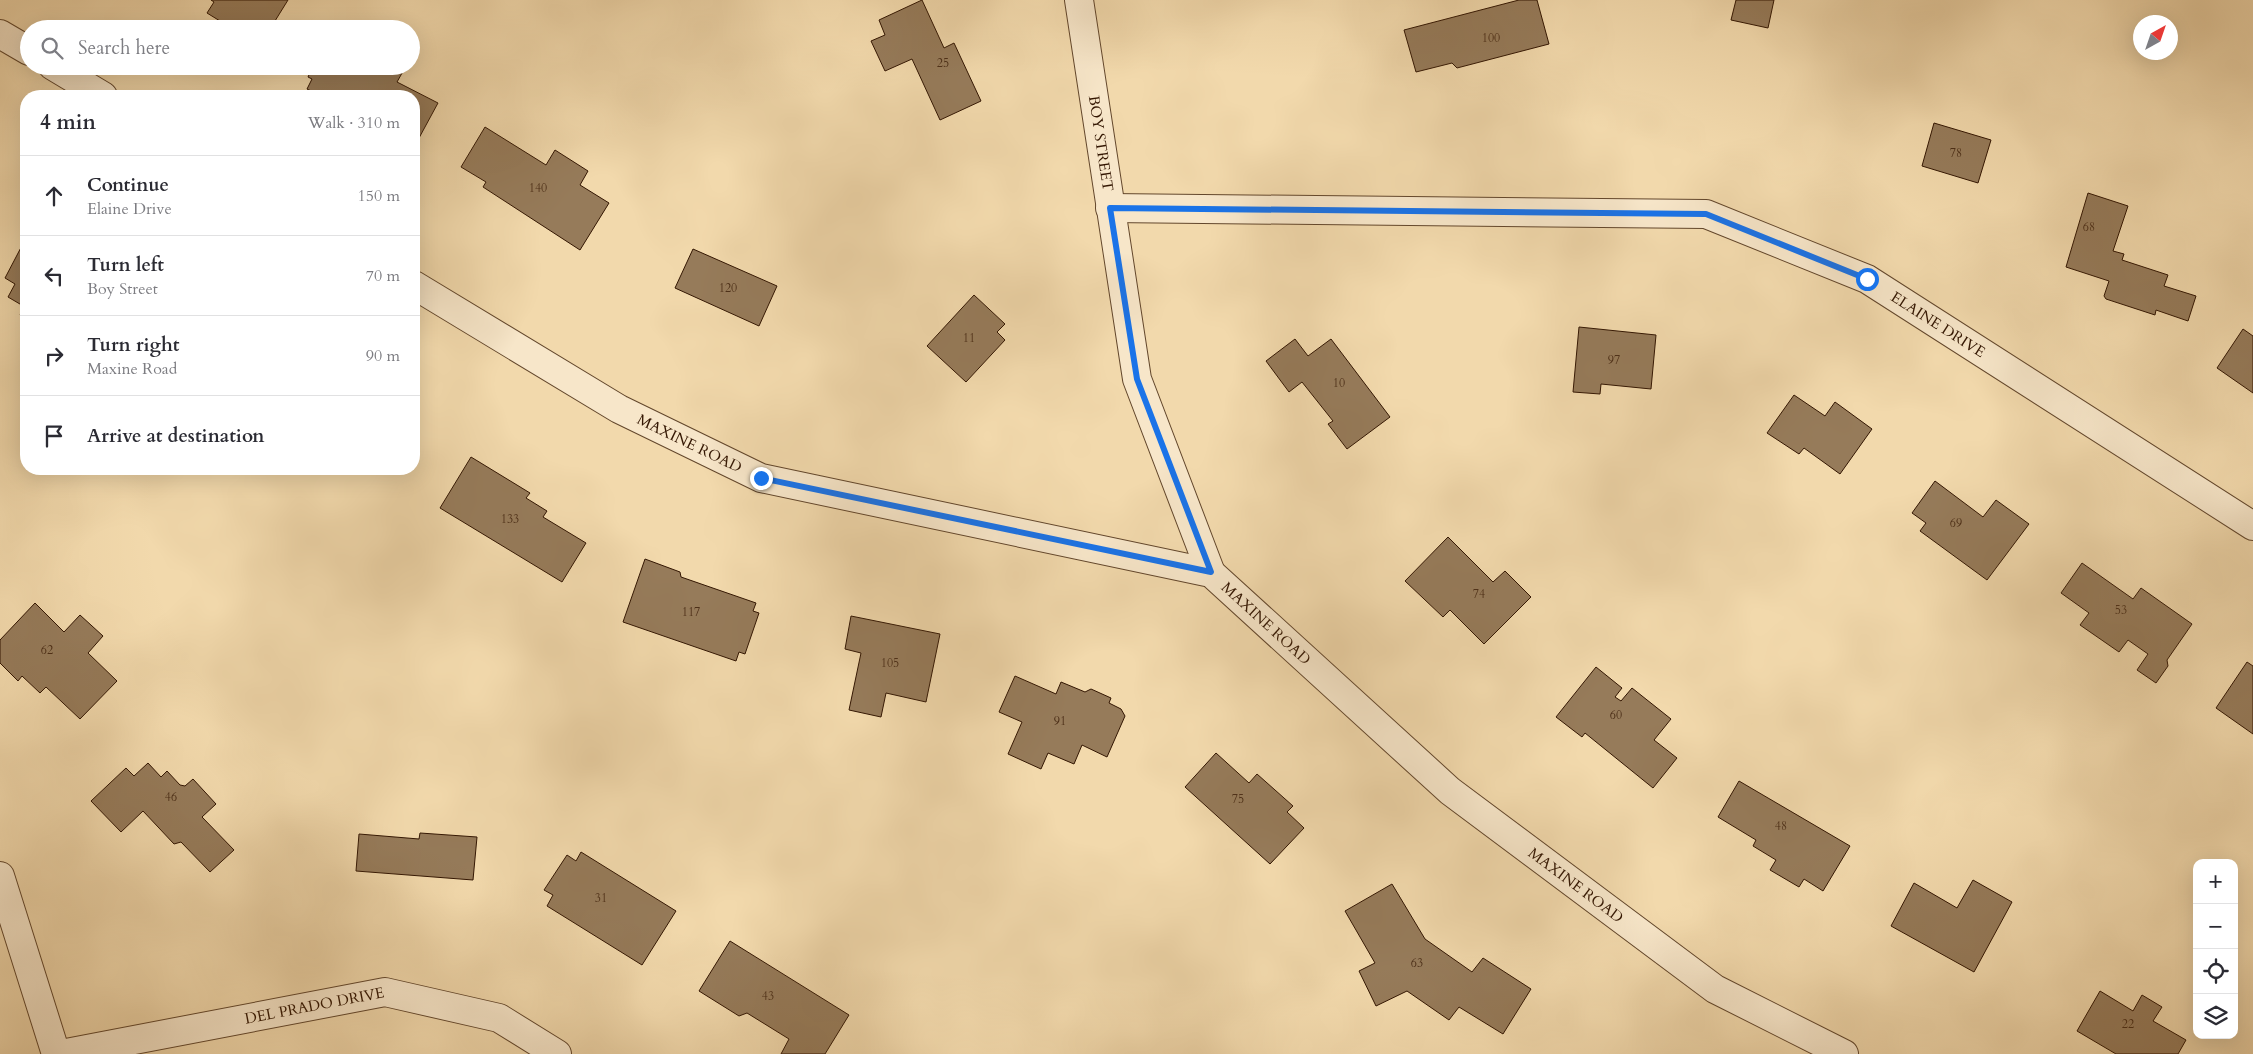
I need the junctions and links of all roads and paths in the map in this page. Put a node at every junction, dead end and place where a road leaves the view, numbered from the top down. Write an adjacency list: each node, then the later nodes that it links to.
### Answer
1 (1079, 0): 6 (street, BOY STREET)
2 (0, 34): 3 (street)
3 (20, 46)
4 (68, 75): 5 (street)
5 (93, 90)
6 (1110, 208): 8 (street, ELAINE DRIVE); 9 (street, BOY STREET)
7 (420, 288): 9 (street, MAXINE ROAD)
8 (2253, 526)
9 (1211, 572): 14 (street, MAXINE ROAD)
10 (0, 876): 11 (street)
11 (56, 1054)
12 (62, 1054): 13 (street, DEL PRADO DRIVE)
13 (557, 1054)
14 (1844, 1054)

